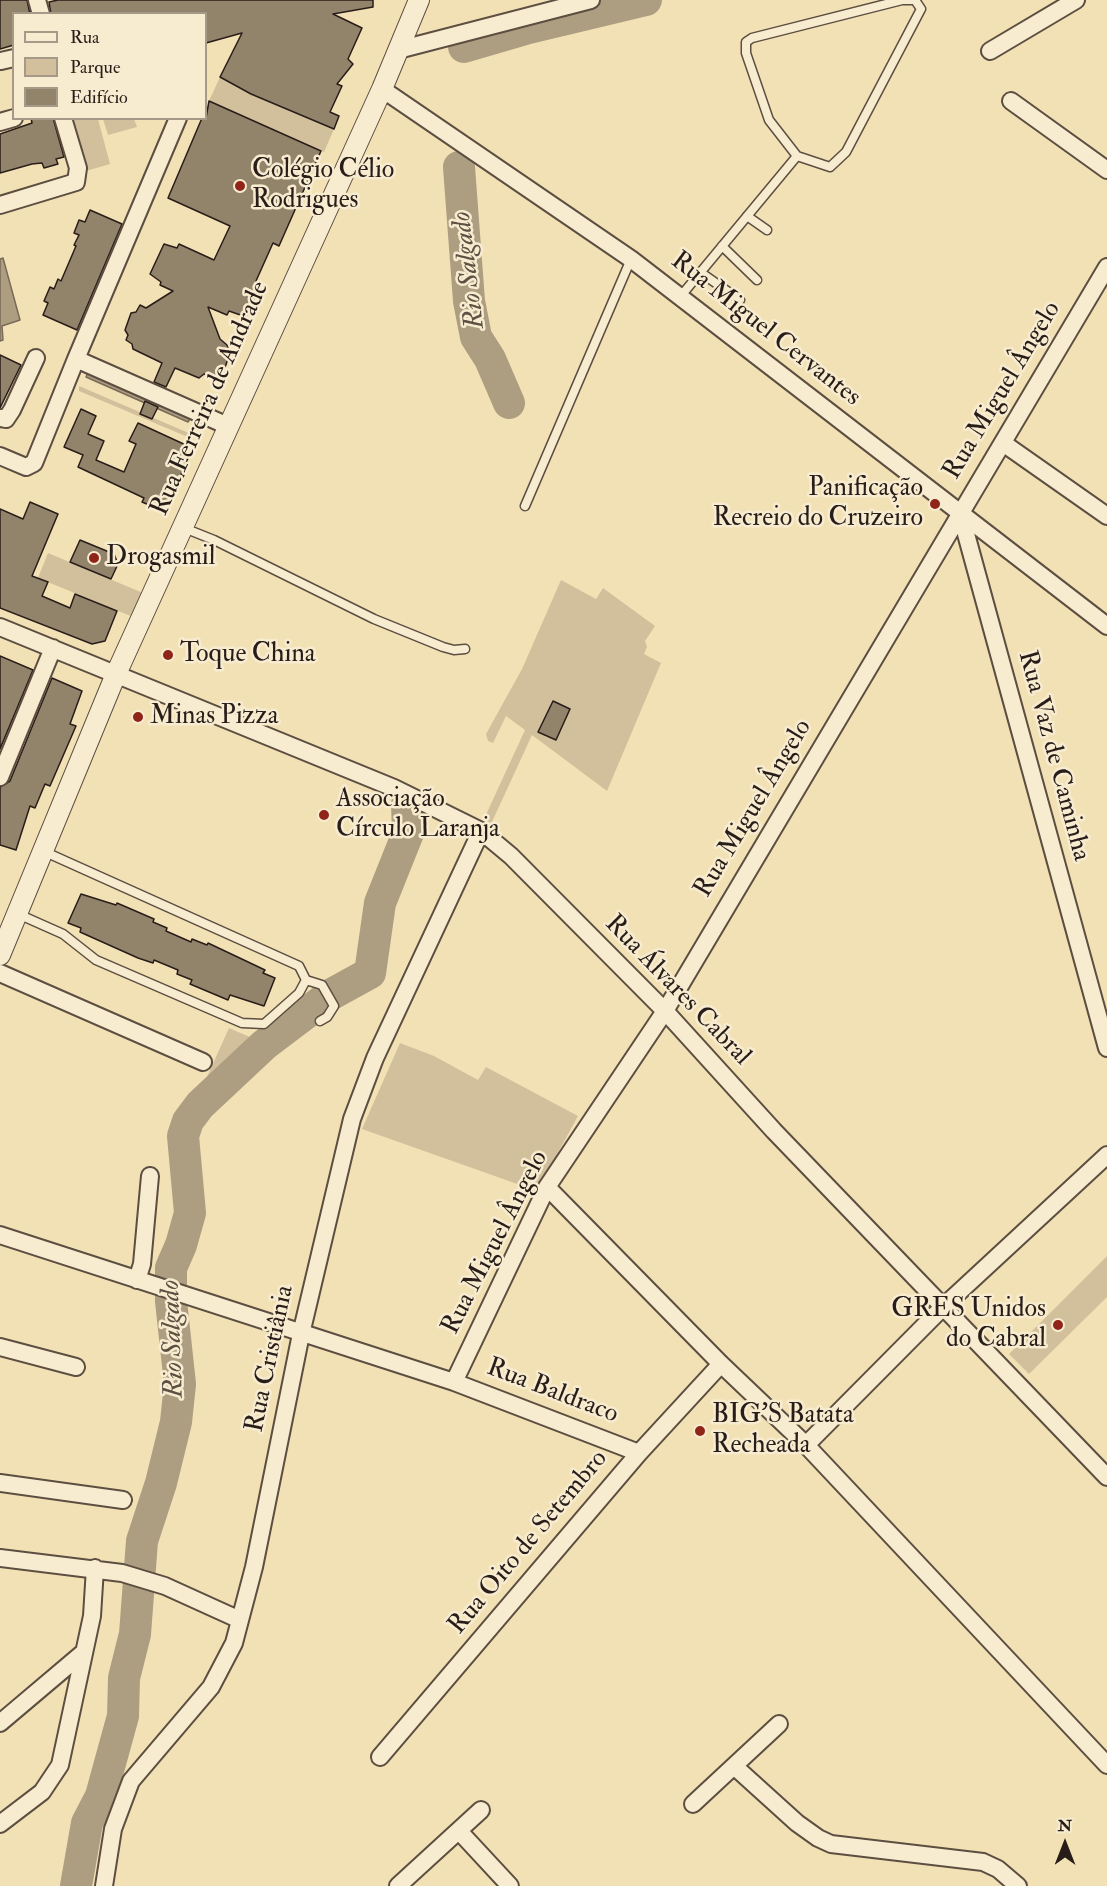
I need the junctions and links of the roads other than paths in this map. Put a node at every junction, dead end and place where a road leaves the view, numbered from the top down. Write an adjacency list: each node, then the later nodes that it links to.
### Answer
1 (419, 0): 5 (street, Rua Ferreira de Andrade)
2 (591, 0): 5 (street)
3 (903, 0): 11 (lane); 11 (lane)
4 (1076, 0): 6 (street)
5 (398, 50): 7 (street, Rua Ferreira de Andrade)
6 (990, 51)
7 (382, 90): 17 (street, Rua Miguel Cervantes); 26 (street, Rua Ferreira de Andrade)
8 (1011, 101): 12 (street)
9 (64, 120): 13 (street)
10 (177, 120): 24 (street)
11 (797, 156): 14 (lane)
12 (1107, 170)
13 (0, 205)
14 (747, 216): 15 (lane); 16 (lane)
15 (767, 230)
16 (722, 246): 19 (lane); 20 (lane)
17 (631, 259): 21 (street, Rua Miguel Cervantes); 29 (lane)
18 (1107, 267): 27 (street, Rua Miguel Ângelo)
19 (700, 272): 21 (lane); 22 (lane)
20 (757, 280)
21 (680, 297): 30 (street, Rua Miguel Cervantes)
22 (740, 300)
23 (36, 358): 25 (street)
24 (76, 359): 26 (street); 28 (street)
25 (0, 418)
26 (228, 426): 32 (street, Rua Ferreira de Andrade)
27 (1003, 443): 30 (street, Rua Miguel Ângelo); 31 (street)
28 (0, 456)
29 (525, 506)
30 (960, 512): 33 (street, Rua Miguel Cervantes); 45 (street, Rua Miguel Ângelo); 47 (street, Rua Vaz de Caminha)
31 (1107, 516)
32 (182, 527): 36 (lane); 37 (street, Rua Ferreira de Andrade)
33 (1107, 626)
34 (0, 627): 35 (street, Rua Álvares Cabral)
35 (53, 648): 37 (street, Rua Álvares Cabral); 38 (street)
36 (465, 649)
37 (116, 674): 39 (street, Rua Álvares Cabral); 40 (street, Rua Ferreira de Andrade)
38 (0, 777)
39 (481, 831): 45 (street, Rua Álvares Cabral); 55 (street, Rua Cristiânia)
40 (43, 851): 41 (street, Rua Ferreira de Andrade); 44 (lane)
41 (18, 914): 42 (street, Rua Ferreira de Andrade); 44 (lane)
42 (0, 955)
43 (0, 973): 48 (street)
44 (306, 980): 46 (lane)
45 (665, 1011): 51 (street, Rua Miguel Ângelo); 54 (street, Rua Álvares Cabral)
46 (320, 1021)
47 (1107, 1048)
48 (203, 1062)
49 (1107, 1155): 54 (street)
50 (150, 1176): 53 (street)
51 (548, 1187): 57 (street); 59 (street, Rua Miguel Ângelo)
52 (0, 1235): 53 (street, Rua Baldraco)
53 (140, 1281): 55 (street, Rua Baldraco)
54 (944, 1306): 60 (street); 62 (street, Rua Álvares Cabral)
55 (301, 1334): 59 (street, Rua Baldraco); 67 (street, Rua Cristiânia)
56 (0, 1347): 58 (street)
57 (721, 1364): 60 (street); 61 (street, Rua Oito de Setembro)
58 (76, 1367)
59 (454, 1382): 61 (street, Rua Baldraco)
60 (806, 1444): 72 (street)
61 (639, 1453): 71 (street, Rua Oito de Setembro)
62 (1107, 1477)
63 (0, 1483): 64 (street)
64 (123, 1500)
65 (0, 1558): 66 (street)
66 (95, 1568): 67 (street); 68 (street)
67 (240, 1620): 78 (street, Rua Cristiânia)
68 (84, 1652): 69 (street); 76 (street)
69 (0, 1723)
70 (779, 1724): 73 (street)
71 (380, 1757)
72 (1107, 1765)
73 (734, 1766): 74 (street); 81 (street)
74 (693, 1804)
75 (481, 1810): 77 (street)
76 (0, 1824)
77 (459, 1831): 79 (street); 80 (street)
78 (104, 1886)
79 (398, 1886)
80 (510, 1886)
81 (1018, 1886)

